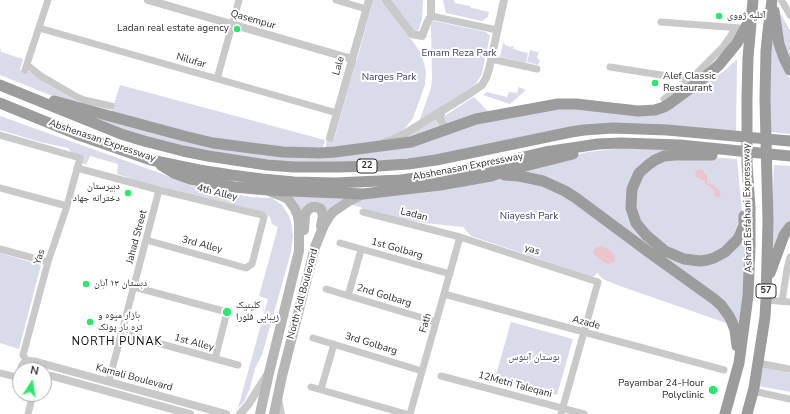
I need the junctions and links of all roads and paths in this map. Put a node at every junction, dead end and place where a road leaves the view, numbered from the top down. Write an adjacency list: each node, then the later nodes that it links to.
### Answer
1 (48, 0): 17 (street)
2 (148, 0): 16 (street, Qasempur)
3 (239, 0): 16 (street)
4 (336, 0): 11 (street)
5 (369, 0): 11 (street, Lale)
6 (386, 0): 12 (street)
7 (431, 0): 12 (street)
8 (504, 0): 19 (street)
9 (753, 0): 13 (highway, Ashrafi Esfahani Expressway / 57)
10 (776, 0): 14 (street); 24 (highway); 62 (highway, Ashrafi Esfahani Expressway / 57)
11 (366, 9): 20 (street, Lale)
12 (431, 16): 19 (street)
13 (752, 16): 18 (highway); 43 (highway, Ashrafi Esfahani Expressway / 57)
14 (790, 16)
15 (661, 22): 18 (street)
16 (232, 24): 20 (street, Qasempur); 25 (street)
17 (39, 28): 25 (street, Nilufar); 29 (street)
18 (741, 28): 26 (highway)
19 (497, 30): 21 (street)
20 (352, 59): 31 (street, Lale)
21 (491, 59): 23 (street); 30 (street)
22 (610, 67): 26 (street)
23 (537, 69)
24 (790, 70)
25 (217, 79): 31 (street, Nilufar)
26 (695, 80): 32 (highway)
27 (3, 86): 35 (highway, Abshenasan Expressway / 22); 37 (highway)
28 (0, 104): 40 (highway, Abshenasan Expressway / 22)
29 (111, 106)
30 (442, 110): 32 (street); 37 (street)
31 (338, 113): 34 (street, Lale)
32 (450, 128): 37 (highway)
33 (0, 135): 41 (street, Yas)
34 (330, 138)
35 (790, 141)
36 (621, 143): 38 (highway, Abshenasan Expressway / 22); 40 (highway, Abshenasan Expressway / 22); 42 (highway)
37 (370, 147)
38 (754, 152): 39 (highway, 22); 43 (highway)
39 (790, 156)
40 (151, 160): 46 (highway)
41 (77, 168): 45 (street); 48 (street, Yas)
42 (491, 176): 47 (highway); 79 (highway)
43 (748, 183): 79 (highway, Ashrafi Esfahani Expressway / 57)
44 (0, 188): 48 (street)
45 (159, 190): 52 (street, Jahad Street); 60 (street, 4th Alley)
46 (267, 190): 47 (highway); 57 (main road, North Adl Boulevard)
47 (363, 194): 54 (main road, North Adl Boulevard)
48 (67, 206): 59 (street, Yas)
49 (363, 212): 51 (street, Ladan)
50 (790, 227): 62 (highway)
51 (460, 236): 61 (street, Fath); 72 (street, yas)
52 (146, 240): 60 (street, 3rd Alley); 63 (street, Jahad Street)
53 (340, 243): 56 (street, 1st Golbarg)
54 (315, 247): 57 (main road); 94 (main road, North Adl Boulevard)
55 (0, 248): 59 (street)
56 (361, 250): 61 (street, 1st Golbarg); 66 (street)
57 (299, 252): 86 (main road, North Adl Boulevard)
58 (790, 257): 68 (street)
59 (48, 262): 76 (street, Yas)
60 (252, 264)
61 (450, 274): 65 (street, Fath)
62 (766, 283): 67 (highway, Ashrafi Esfahani Expressway / 57)
63 (134, 287): 71 (street, Jahad Street); 75 (street)
64 (326, 289): 66 (street, 2nd Golbarg)
65 (444, 294): 70 (street, Fath); 72 (street, Azade)
66 (348, 296): 70 (street, 2nd Golbarg)
67 (766, 300): 68 (street); 78 (highway, Ashrafi Esfahani Expressway / 57)
68 (782, 301): 69 (street)
69 (790, 302)
70 (436, 322): 84 (street, Fath)
71 (121, 333): 75 (street, 1st Alley); 90 (street, Jahad Street)
72 (584, 333): 83 (street, Azade); 97 (street)
73 (313, 338): 74 (street, 3rd Golbarg)
74 (334, 344): 84 (street, 3rd Golbarg); 92 (street)
75 (215, 359): 80 (street, 1st Alley)
76 (27, 361): 77 (street, Kamali Boulevard)
77 (36, 362)
78 (758, 362): 82 (street); 93 (highway, Ashrafi Esfahani Expressway / 57)
79 (739, 363): 108 (highway, Ashrafi Esfahani Expressway / 57)
80 (238, 365)
81 (52, 366): 90 (street, Kamali Boulevard)
82 (790, 369)
83 (724, 370)
84 (422, 371): 106 (street, Fath)
85 (0, 373): 87 (street)
86 (269, 373): 101 (street); 102 (main road, North Adl Boulevard)
87 (12, 376)
88 (52, 376): 99 (street, Kamali Boulevard)
89 (441, 376): 97 (street, 12Metri Taleqani)
90 (109, 381): 100 (street, Kamali Boulevard)
91 (311, 387): 92 (street)
92 (321, 390): 105 (street)
93 (753, 391): 95 (street); 109 (highway, Ashrafi Esfahani Expressway / 57)
94 (278, 396): 103 (main road, North Adl Boulevard); 104 (street)
95 (790, 399)
96 (32, 402): 98 (street)
97 (562, 411): 107 (street, 12Metri Taleqani)
98 (28, 414)
99 (190, 414)
100 (226, 414)
101 (240, 414)
102 (260, 414)
103 (274, 414)
104 (281, 414)
105 (406, 414)
106 (410, 414)
107 (584, 414)
108 (725, 414)
109 (747, 414)

